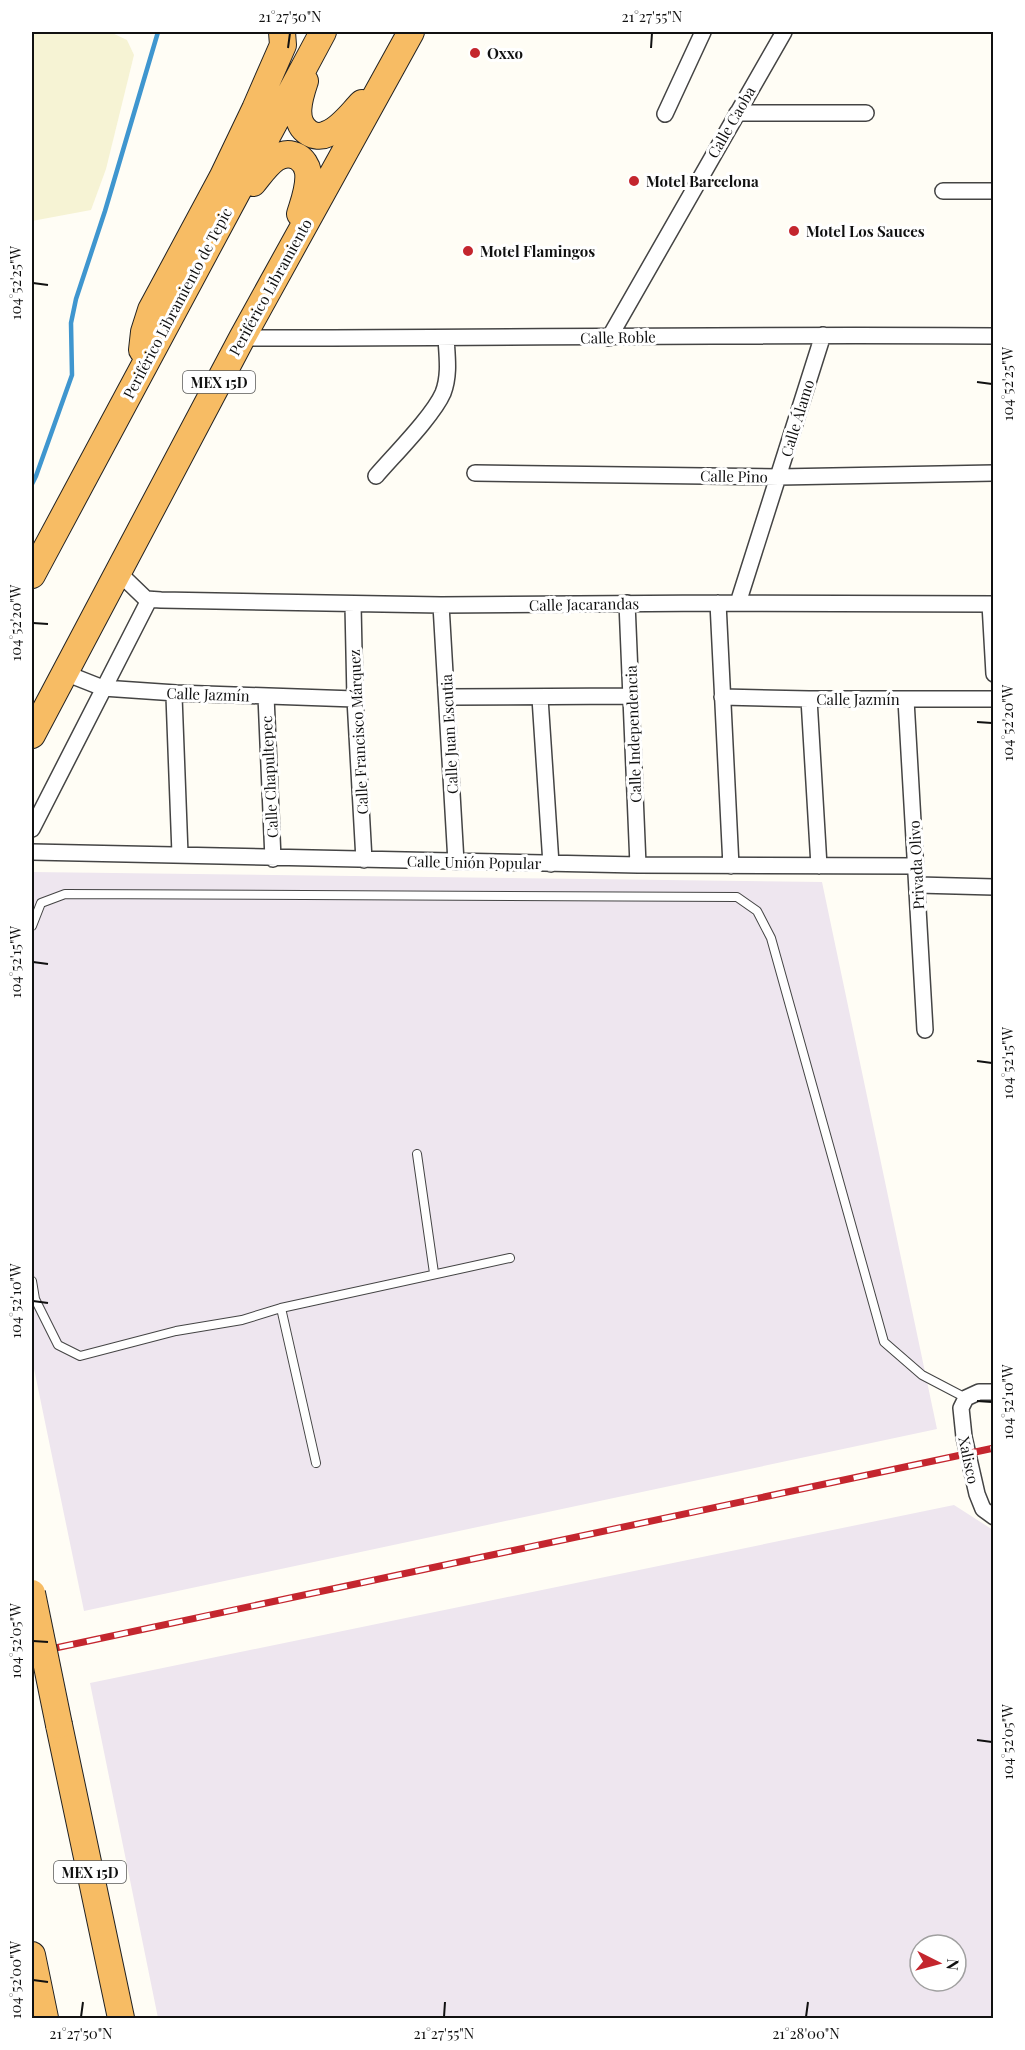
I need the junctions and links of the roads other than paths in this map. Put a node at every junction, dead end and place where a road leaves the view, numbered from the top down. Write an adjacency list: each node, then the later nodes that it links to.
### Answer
1 (282, 32): 19 (highway)
2 (411, 32): 6 (highway, Periférico Libramiento / MEX 15D)
3 (703, 32): 9 (street)
4 (784, 32): 8 (street, Calle Caoba)
5 (321, 35): 6 (highway); 12 (highway, Periférico Libramiento de Tepic)
6 (383, 80): 13 (highway, Periférico Libramiento / MEX 15D)
7 (866, 112): 8 (street)
8 (736, 113): 18 (street, Calle Caoba)
9 (665, 114)
10 (943, 191): 11 (street)
11 (993, 191)
12 (226, 215): 13 (highway); 19 (highway, Periférico Libramiento de Tepic)
13 (290, 252): 16 (highway, Periférico Libramiento / MEX 15D)
14 (823, 335): 15 (street, Calle Roble); 18 (street, Calle Roble); 23 (street, Calle Álamo)
15 (993, 336)
16 (242, 338): 17 (street, Calle Roble); 24 (highway, Periférico Libramiento / MEX 15D)
17 (446, 338): 18 (street, Calle Roble); 22 (street)
18 (609, 338)
19 (141, 371): 25 (highway, Periférico Libramiento de Tepic)
20 (475, 473): 23 (street, Calle Pino)
21 (993, 473): 23 (street, Calle Pino)
22 (376, 476)
23 (779, 477): 29 (street, Calle Álamo)
24 (119, 573): 26 (street); 33 (highway, Periférico Libramiento / MEX 15D)
25 (32, 575)
26 (149, 600): 31 (street, Calle Jacarandas); 35 (street)
27 (627, 603): 28 (street, Calle Jacarandas); 32 (street, Calle Jacarandas); 38 (street, Calle Independencia)
28 (718, 603): 29 (street, Calle Jacarandas); 40 (street)
29 (738, 603): 30 (street, Calle Jacarandas)
30 (992, 604): 34 (street)
31 (353, 605): 32 (street, Calle Jacarandas); 42 (street, Calle Francisco Márquez)
32 (441, 605): 39 (street, Calle Juan Escutia)
33 (65, 673): 35 (street, Calle Jazmín); 46 (highway, Periférico Libramiento / MEX 15D)
34 (993, 674)
35 (103, 687): 36 (street, Calle Jazmín); 47 (street)
36 (176, 693): 37 (street, Calle Jazmín); 49 (street)
37 (266, 696): 42 (street, Calle Jazmín); 50 (street, Calle Chapultepec)
38 (631, 696): 41 (street); 54 (street, Calle Independencia)
39 (448, 697): 41 (street); 52 (street, Calle Juan Escutia)
40 (722, 697): 43 (street, Calle Jazmín); 55 (street)
41 (540, 698): 53 (street)
42 (355, 699): 51 (street, Calle Francisco Márquez)
43 (809, 699): 45 (street, Calle Jazmín); 56 (street)
44 (993, 699): 45 (street, Calle Jazmín)
45 (906, 700): 57 (street, Privada Olivo)
46 (32, 735)
47 (32, 829)
48 (32, 852): 49 (street, Calle Unión Popular)
49 (180, 854): 50 (street, Calle Unión Popular)
50 (273, 859): 51 (street, Calle Unión Popular)
51 (364, 860): 52 (street, Calle Unión Popular)
52 (456, 862): 53 (street, Calle Unión Popular)
53 (551, 864): 54 (street, Calle Unión Popular)
54 (638, 865): 55 (street, Calle Unión Popular)
55 (731, 866): 56 (street, Calle Unión Popular)
56 (819, 866): 57 (street, Calle Unión Popular)
57 (916, 866): 58 (street, Privada Olivo)
58 (918, 885): 59 (street); 61 (street, Privada Olivo)
59 (993, 887)
60 (32, 926): 68 (lane)
61 (925, 1030)
62 (417, 1154): 64 (lane)
63 (510, 1258): 64 (lane)
64 (434, 1273): 66 (lane)
65 (32, 1281): 66 (lane)
66 (281, 1308): 69 (lane)
67 (993, 1392): 68 (street)
68 (966, 1398): 70 (street, Xalisco)
69 (316, 1463)
70 (993, 1517)
71 (32, 1592): 74 (highway, MEX 15D, bridge)
72 (32, 1955): 73 (highway)
73 (45, 2019)
74 (121, 2019)

